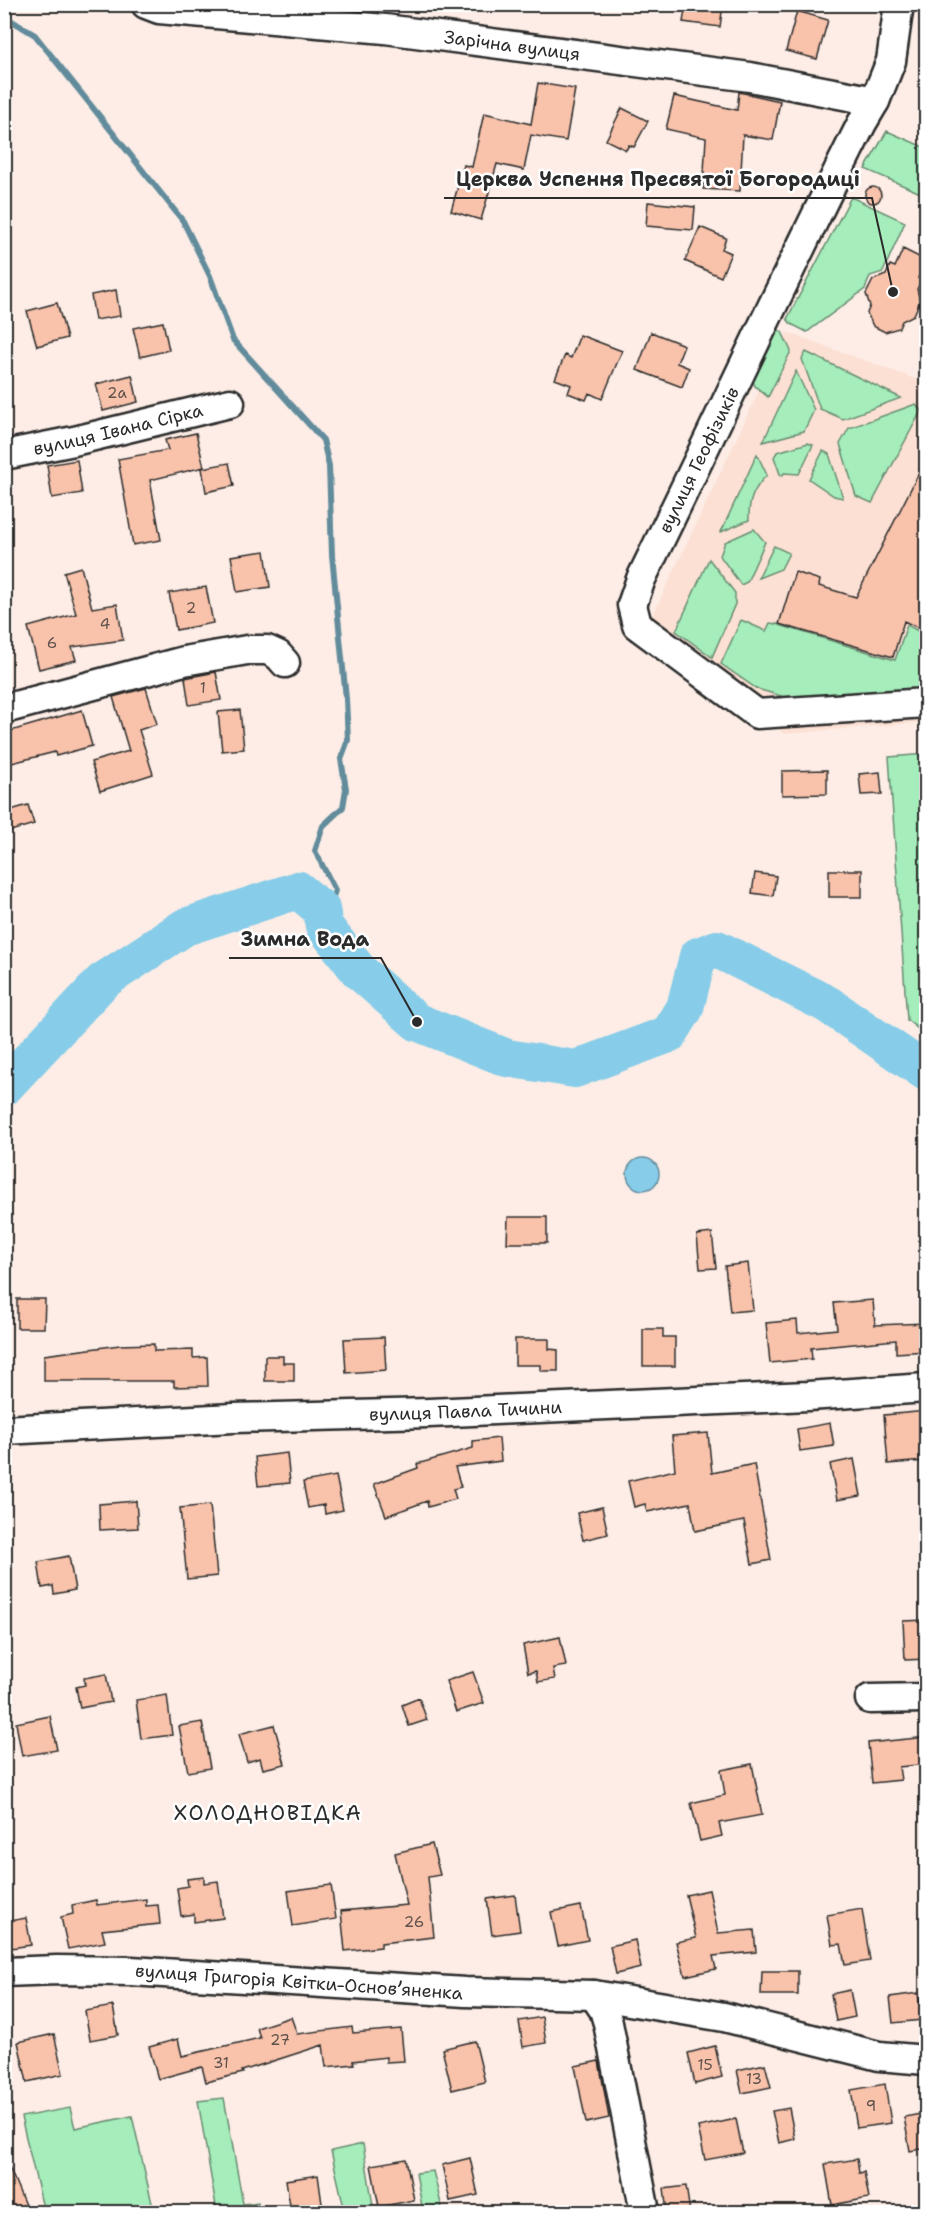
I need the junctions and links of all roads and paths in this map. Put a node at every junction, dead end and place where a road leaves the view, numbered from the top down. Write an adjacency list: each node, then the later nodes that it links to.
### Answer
1 (146, 4): 3 (street, Зарічна вулиця)
2 (899, 4): 3 (street, вулиця Геофізиків)
3 (875, 101): 7 (street, вулиця Геофізиків)
4 (230, 403): 5 (street, вулиця Івана Сірка)
5 (4, 455)
6 (285, 663): 8 (street)
7 (927, 703)
8 (4, 709)
9 (927, 1388): 10 (street, вулиця Павла Тичини)
10 (4, 1430)
11 (927, 1698): 12 (street)
12 (870, 1699)
13 (4, 1972): 14 (street, вулиця Григорія Квітки-Основʼяненка)
14 (594, 1995): 15 (street, вулиця Григорія Квітки-Основʼяненка); 16 (street)
15 (927, 2060)
16 (645, 2212)

